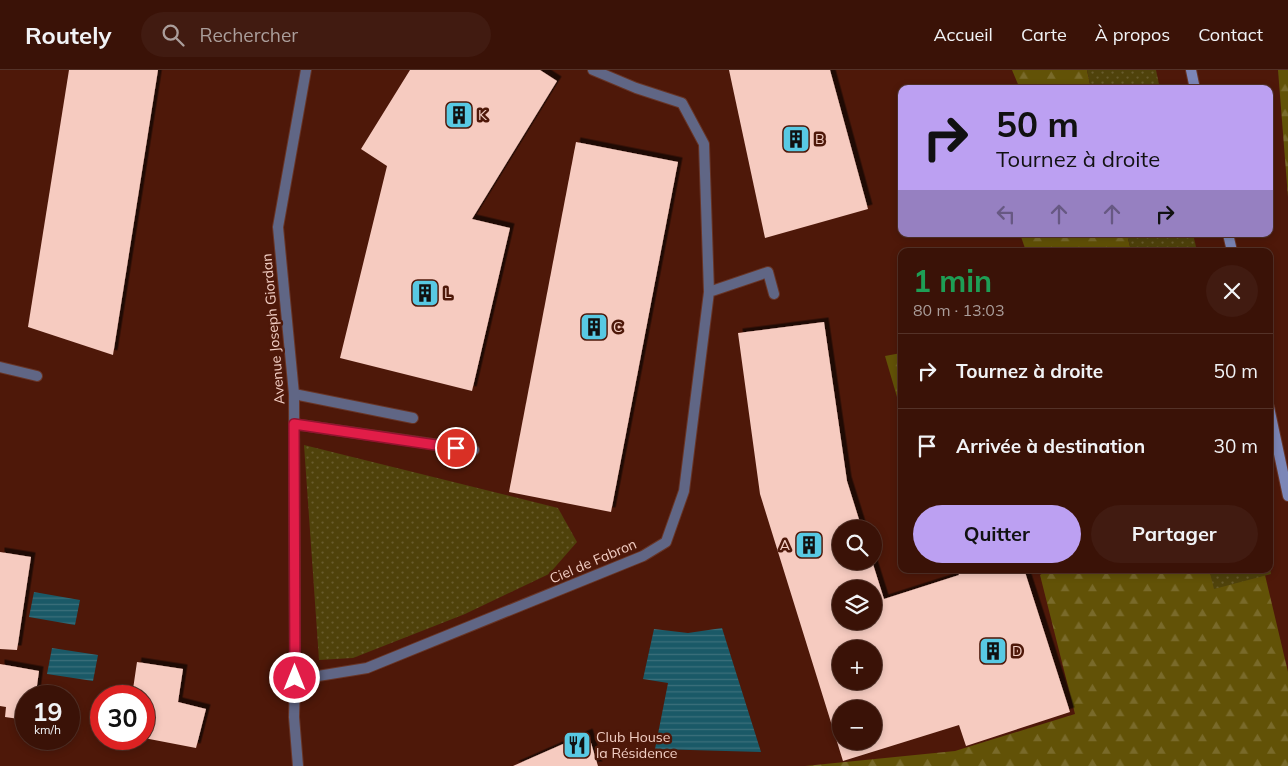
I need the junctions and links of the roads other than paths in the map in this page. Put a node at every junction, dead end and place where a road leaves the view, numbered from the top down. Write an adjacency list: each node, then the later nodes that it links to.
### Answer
1 (306, 70): 9 (street, Avenue Joseph Giordan)
2 (593, 70): 5 (street, Ciel de Fabron)
3 (1191, 70): 4 (street)
4 (1194, 85)
5 (709, 292): 6 (street); 15 (street, Ciel de Fabron)
6 (774, 294)
7 (0, 367): 8 (street)
8 (37, 376)
9 (294, 394): 10 (street); 11 (street, Avenue Joseph Giordan)
10 (413, 418)
11 (294, 424): 13 (street); 15 (street, Avenue Joseph Giordan)
12 (1273, 426): 14 (street)
13 (474, 450)
14 (1288, 496)
15 (295, 678): 16 (street, Avenue Joseph Giordan)
16 (298, 766)

